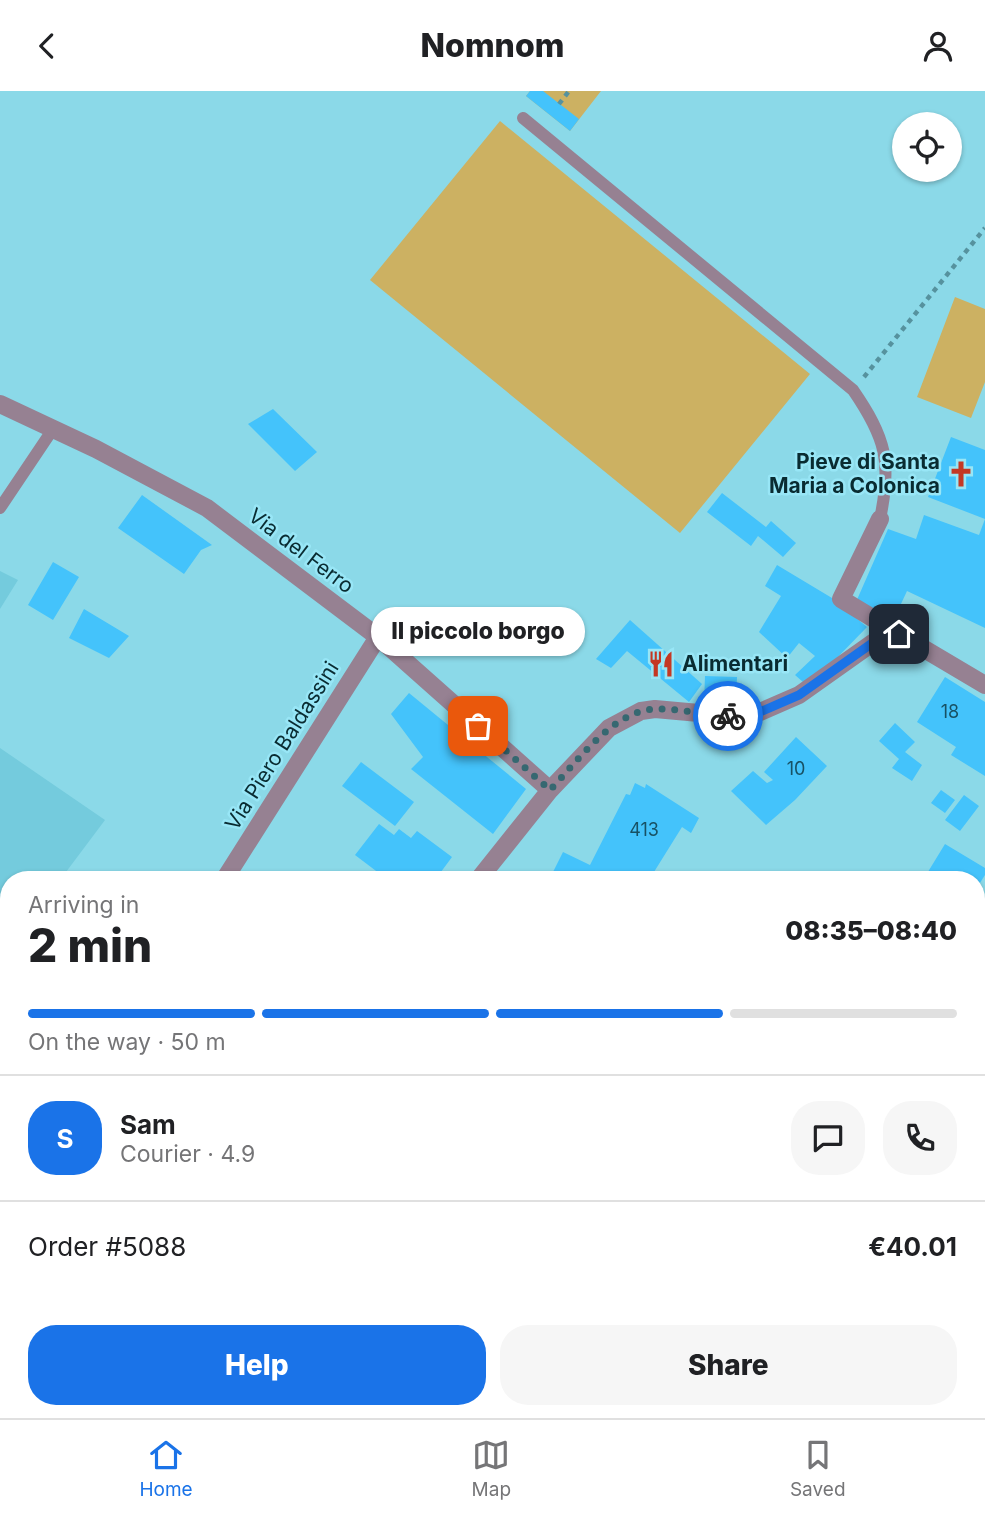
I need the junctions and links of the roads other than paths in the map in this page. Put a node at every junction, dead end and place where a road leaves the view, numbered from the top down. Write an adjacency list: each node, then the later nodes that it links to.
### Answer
1 (523, 118): 5 (lane)
2 (0, 404): 3 (street, Via del Ferro)
3 (53, 429): 4 (lane); 7 (street, Via del Ferro)
4 (0, 508)
5 (880, 519): 6 (street)
6 (899, 634): 8 (street); 9 (street)
7 (378, 636): 9 (street, Via del Ferro); 10 (street, Via Piero Baldassini)
8 (985, 685)
9 (550, 790): 11 (street)
10 (230, 871)
11 (485, 871)

